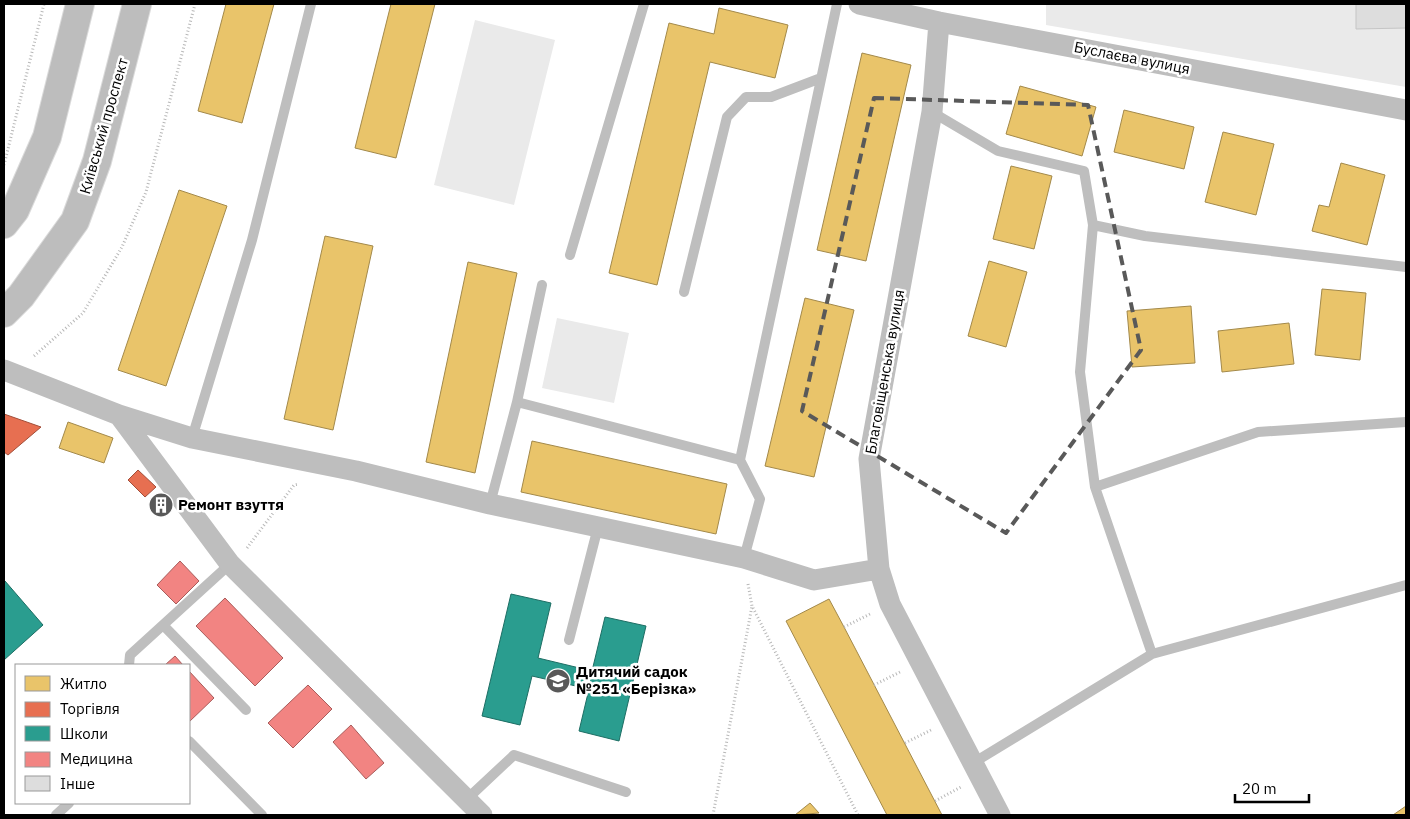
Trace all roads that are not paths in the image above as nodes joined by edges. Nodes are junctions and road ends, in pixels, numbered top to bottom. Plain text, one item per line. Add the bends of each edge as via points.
1 (80, 4) edge
2 (137, 4) edge
3 (311, 4) edge
4 (644, 4) edge
5 (836, 4) edge
6 (859, 4) edge
7 (939, 22) junction
8 (821, 78) junction
9 (1406, 110) edge
10 (932, 112) junction
11 (4, 224) edge
12 (1093, 225) junction
13 (570, 256) dead end
14 (1406, 267) edge
15 (542, 285) dead end
16 (684, 292) dead end
17 (4, 313) edge
18 (9, 372) edge
19 (517, 402) junction
20 (119, 415) junction
21 (1406, 422) edge
22 (192, 438) junction
23 (740, 460) junction
24 (1094, 487) junction
25 (490, 504) junction
26 (598, 527) junction
27 (744, 558) junction
28 (230, 564) junction
29 (879, 569) junction
30 (1406, 585) edge
31 (163, 625) junction
32 (569, 640) dead end
33 (1152, 654) junction
34 (129, 664) edge
35 (246, 710) dead end
36 (190, 742) edge
37 (977, 770) junction
38 (626, 792) dead end
39 (467, 799) junction
40 (68, 804) edge
41 (56, 815) edge
42 (262, 815) edge
43 (482, 815) edge
44 (1000, 815) edge

1 - 11 main road via 47,137 15,210
2 - 17 main road, Київський проспект via 97,161 75,221 22,296
3 - 22 lane via 252,240
4 - 13 lane
5 - 8 lane
6 - 7 street, Буслаєва вулиця
7 - 9 street, Буслаєва вулиця
7 - 10 street, Благовіщенська вулиця
8 - 16 lane via 770,97 746,97 727,117
8 - 23 lane
10 - 12 lane via 998,151 1084,172
10 - 29 street, Благовіщенська вулиця via 869,459
12 - 14 lane via 1145,236
12 - 24 lane via 1080,372
15 - 19 lane
18 - 20 street
19 - 23 lane
19 - 25 lane
20 - 22 street
20 - 28 street
21 - 24 lane via 1258,432
22 - 25 street via 356,471
23 - 27 lane via 760,499
24 - 33 lane
25 - 26 street
26 - 27 street
26 - 32 lane
27 - 29 street via 814,580
28 - 31 lane
28 - 39 street
29 - 37 street, Благовіщенська вулиця via 890,604
30 - 33 lane
31 - 34 lane via 130,655
31 - 35 lane
33 - 37 lane
36 - 42 lane
37 - 44 street, Благовіщенська вулиця
38 - 39 lane via 514,755
39 - 43 street
40 - 41 lane

